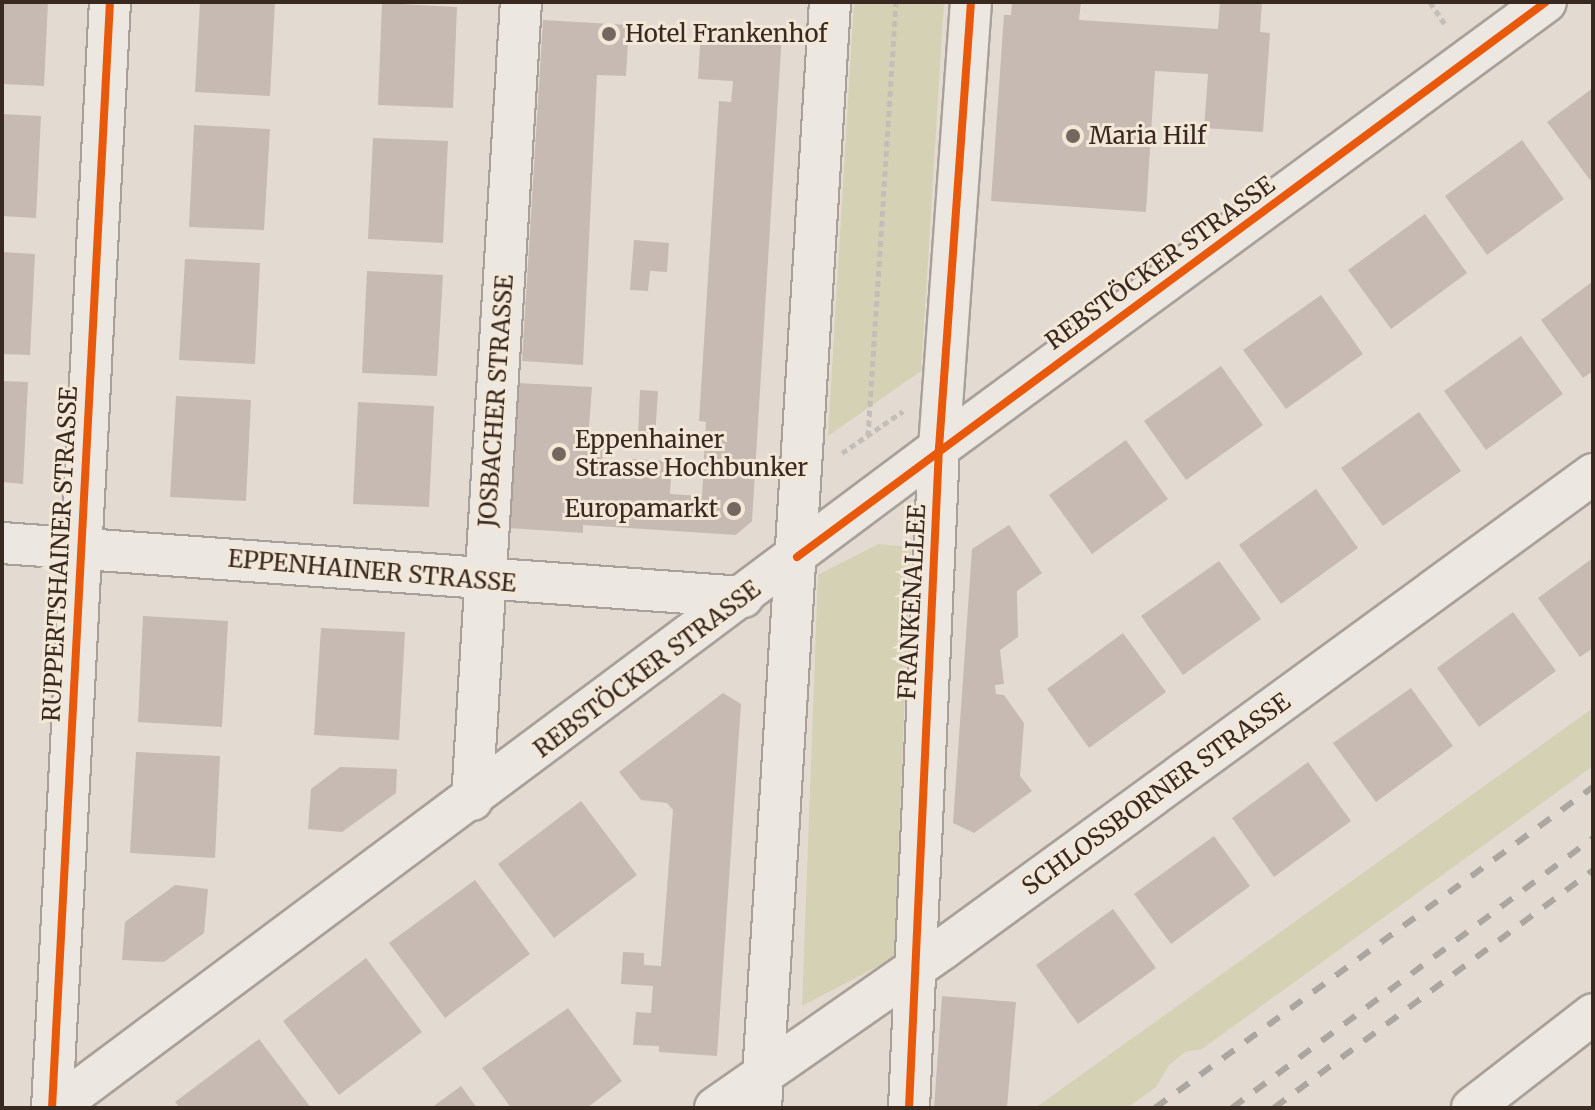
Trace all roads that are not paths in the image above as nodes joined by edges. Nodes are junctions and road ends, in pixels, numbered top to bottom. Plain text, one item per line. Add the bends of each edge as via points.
1 (110, 2) edge
2 (521, 2) edge
3 (830, 2) edge
4 (971, 2) edge
5 (1546, 2) edge
6 (939, 448) junction
7 (1593, 474) edge
8 (2, 543) edge
9 (80, 547) junction
10 (797, 557) junction
11 (485, 581) junction
12 (743, 597) junction
13 (472, 800) junction
14 (915, 969) junction
15 (1593, 1014) edge
16 (762, 1089) edge
17 (53, 1108) edge
18 (715, 1108) edge
19 (909, 1108) edge
20 (1472, 1108) edge

1 - 9 street, RUPPERTSHAINER STRASSE
2 - 11 street, JOSBACHER STRASSE
3 - 10 street
4 - 6 street, FRANKENALLEE
5 - 6 street, REBSTÖCKER STRASSE
6 - 10 street, REBSTÖCKER STRASSE
6 - 14 street, FRANKENALLEE
7 - 14 street, SCHLOSSBORNER STRASSE
8 - 9 street, EPPENHAINER STRASSE
9 - 11 street, EPPENHAINER STRASSE
9 - 17 street, RUPPERTSHAINER STRASSE
10 - 12 street, REBSTÖCKER STRASSE
10 - 16 street
11 - 12 street, EPPENHAINER STRASSE
11 - 13 street, JOSBACHER STRASSE
12 - 13 street, REBSTÖCKER STRASSE
13 - 17 street, REBSTÖCKER STRASSE
14 - 16 street, SCHLOSSBORNER STRASSE
14 - 19 street, FRANKENALLEE
15 - 20 street
16 - 18 street, SCHLOSSBORNER STRASSE

